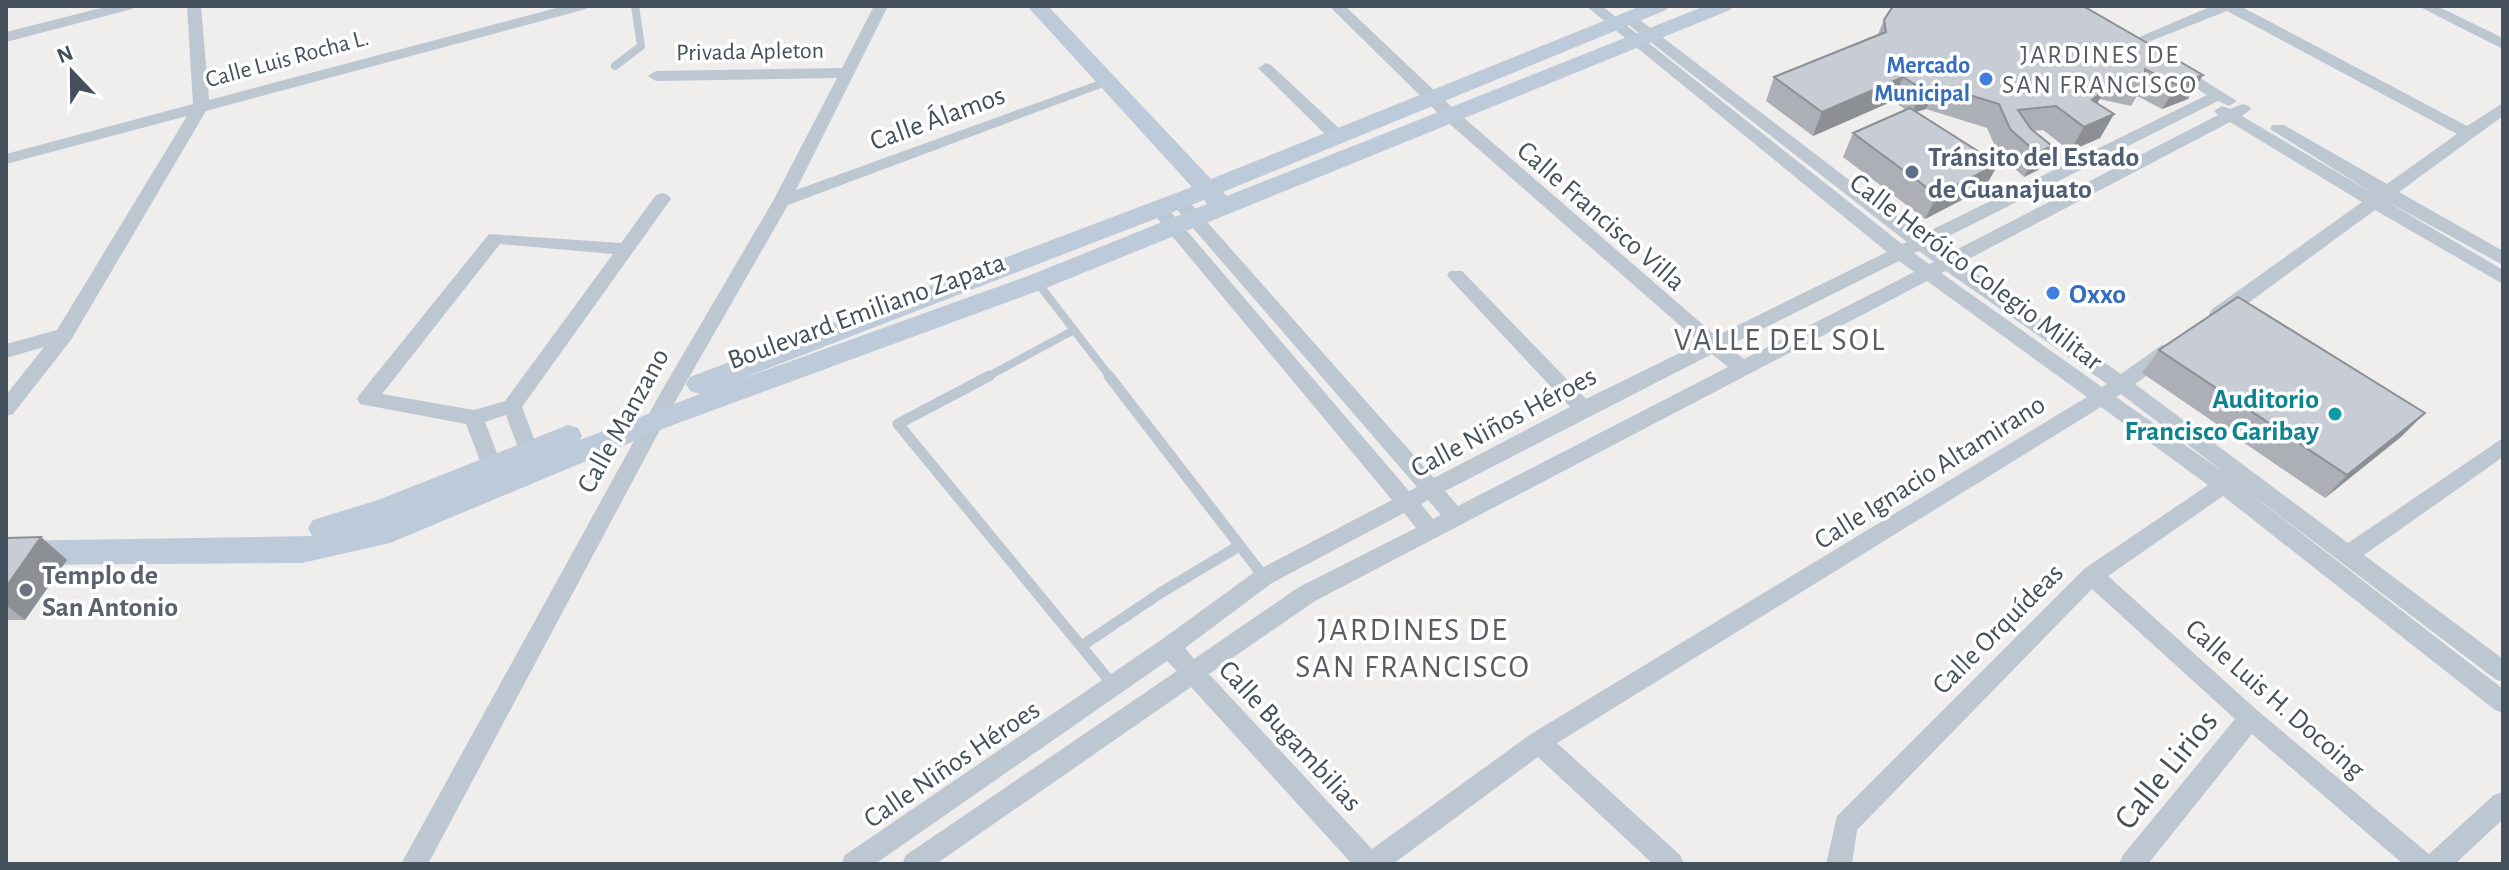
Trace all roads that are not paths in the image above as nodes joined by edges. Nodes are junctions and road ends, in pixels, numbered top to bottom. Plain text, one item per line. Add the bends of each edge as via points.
1 (127, 6) edge
2 (194, 6) edge
3 (581, 6) edge
4 (635, 6) edge
5 (881, 6) edge
6 (1037, 6) edge
7 (1060, 6) edge
8 (1336, 6) edge
9 (1593, 6) edge
10 (1659, 6) edge
11 (1723, 6) edge
12 (2227, 6) edge
13 (2425, 6) edge
14 (1632, 29) junction
15 (6, 37) edge
16 (2503, 44) edge
17 (615, 66) dead end
18 (1266, 68) dead end
19 (846, 73) junction
20 (656, 76) dead end
21 (1109, 82) junction
22 (2213, 99) junction
23 (201, 106) junction
24 (1442, 107) junction
25 (2503, 108) edge
26 (2236, 112) junction
27 (2468, 133) junction
28 (1337, 136) junction
29 (6, 159) edge
30 (1224, 195) junction
31 (2380, 198) junction
32 (662, 199) dead end
33 (782, 201) junction
34 (1176, 214) junction
35 (1921, 244) junction
36 (623, 249) junction
37 (1902, 254) junction
38 (2503, 259) edge
39 (1948, 263) junction
40 (1928, 274) junction
41 (1456, 275) dead end
42 (2503, 278) edge
43 (1037, 282) junction
44 (1074, 330) junction
45 (64, 335) junction
46 (1712, 347) junction
47 (6, 351) edge
48 (1740, 367) junction
49 (2121, 384) junction
50 (668, 397) junction
51 (2101, 398) junction
52 (512, 406) junction
53 (6, 409) edge
54 (1584, 409) junction
55 (474, 418) junction
56 (655, 421) junction
57 (529, 452) junction
58 (2500, 452) edge
59 (492, 466) junction
60 (2232, 479) junction
61 (1433, 490) junction
62 (1408, 502) junction
63 (1455, 517) junction
64 (1430, 530) junction
65 (6, 534) edge
66 (1239, 546) junction
67 (6, 553) edge
68 (2349, 554) junction
69 (2092, 575) junction
70 (1264, 577) junction
71 (1083, 645) junction
72 (1169, 647) junction
73 (1191, 671) junction
74 (2503, 672) edge
75 (1113, 686) junction
76 (2503, 703) edge
77 (2250, 718) junction
78 (1539, 742) junction
79 (2503, 803) edge
80 (414, 864) edge
81 (854, 864) edge
82 (915, 864) edge
83 (1371, 864) edge
84 (1671, 864) edge
85 (1839, 864) edge
86 (2132, 864) edge
87 (2422, 864) edge
88 (2437, 864) edge

1 - 15 street
2 - 23 street
3 - 23 street, Calle Luis Rocha L.
4 - 17 lane via 641,46
5 - 19 street, Calle Manzano
6 - 21 street
7 - 30 street
8 - 24 street, Calle Francisco Villa
9 - 14 street
10 - 14 street, Boulevard Emiliano Zapata
11 - 14 street, Boulevard Emiliano Zapata
12 - 22 street via 2138,52
12 - 27 street
13 - 16 street
14 - 24 street, Boulevard Emiliano Zapata
14 - 35 street, Calle Heróico Colegio Militar
14 - 37 street, Calle Heróico Colegio Militar
18 - 28 street
19 - 20 street, Privada Apleton
19 - 33 street, Calle Manzano
21 - 30 street
21 - 33 street, Calle Álamos
22 - 26 street
22 - 35 street, Calle Niños Héroes
23 - 29 street, Calle Luis Rocha L.
23 - 45 street
24 - 28 street, Boulevard Emiliano Zapata
24 - 30 street, Boulevard Emiliano Zapata
24 - 46 street, Calle Francisco Villa
25 - 27 street, Calle Ignacio Altamirano
26 - 31 street
26 - 39 street
27 - 31 street, Calle Ignacio Altamirano
28 - 30 street, Boulevard Emiliano Zapata
30 - 34 street, Boulevard Emiliano Zapata
31 - 38 street
31 - 42 street
31 - 49 street, Calle Ignacio Altamirano
32 - 36 street
33 - 50 street, Calle Manzano
34 - 43 street, Boulevard Emiliano Zapata
34 - 50 street, Boulevard Emiliano Zapata
34 - 61 street
34 - 62 street
35 - 37 street, Calle Niños Héroes
35 - 39 street, Calle Heróico Colegio Militar
36 - 52 street
36 - 55 street via 495,238 367,399
37 - 40 street, Calle Heróico Colegio Militar
37 - 46 street, Calle Niños Héroes
39 - 40 street
39 - 49 street, Calle Heróico Colegio Militar
40 - 48 street
40 - 51 street, Calle Heróico Colegio Militar
41 - 54 street
43 - 44 lane
43 - 56 street, Boulevard Emiliano Zapata
44 - 66 lane
44 - 71 lane via 898,424
45 - 47 street
45 - 53 street
46 - 48 street, Calle Francisco Villa
46 - 54 street, Calle Niños Héroes
48 - 63 street
49 - 51 street, Calle Ignacio Altamirano
49 - 60 street, Calle Heróico Colegio Militar
50 - 56 street, Calle Manzano
50 - 57 street, Boulevard Emiliano Zapata
51 - 60 street, Calle Heróico Colegio Militar
51 - 78 street, Calle Ignacio Altamirano
52 - 55 street
52 - 57 street
54 - 61 street, Calle Niños Héroes
55 - 59 street
56 - 67 street, Boulevard Emiliano Zapata via 390,531 302,551
56 - 80 street, Calle Manzano
57 - 59 street, Boulevard Emiliano Zapata
58 - 68 street
59 - 65 street, Boulevard Emiliano Zapata via 384,510 310,532
60 - 68 street, Calle Heróico Colegio Militar
60 - 69 street, Calle Orquídeas
60 - 76 street, Calle Heróico Colegio Militar
61 - 62 street, Calle Niños Héroes
61 - 63 street
62 - 64 street
62 - 70 street, Calle Niños Héroes
63 - 64 street
64 - 73 street via 1307,594
66 - 70 lane
66 - 71 lane
68 - 74 street, Calle Heróico Colegio Militar
69 - 77 street, Calle Luis H. Docoing
69 - 85 street, Calle Orquídeas via 1846,824
70 - 72 street, Calle Niños Héroes
71 - 75 lane
72 - 73 street, Calle Bugambilias
72 - 75 street, Calle Niños Héroes
73 - 82 street
73 - 83 street, Calle Bugambilias
75 - 81 street, Calle Niños Héroes
77 - 86 street, Calle Lirios
77 - 87 street, Calle Luis H. Docoing
78 - 83 street, Calle Ignacio Altamirano
78 - 84 street
79 - 88 street

